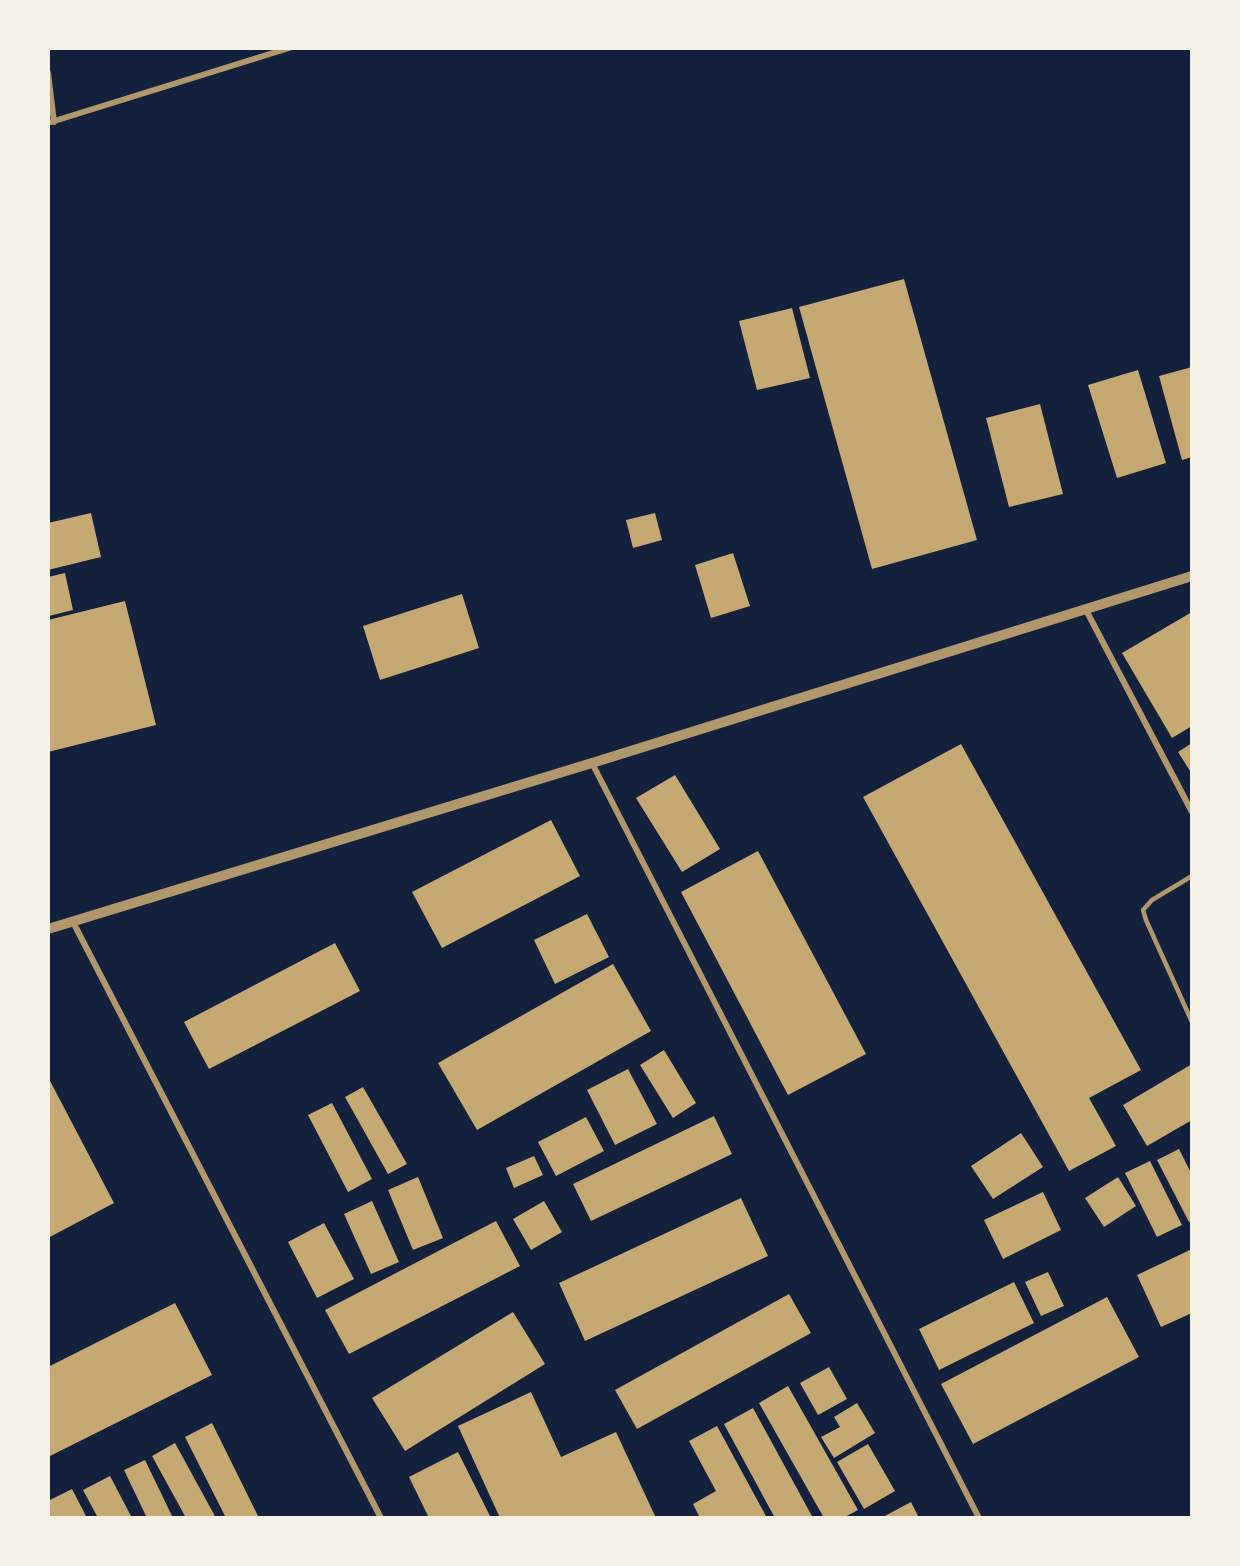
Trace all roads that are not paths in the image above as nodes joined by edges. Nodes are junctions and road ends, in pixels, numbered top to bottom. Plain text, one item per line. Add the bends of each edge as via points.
1 (289, 48) edge
2 (48, 73) edge
3 (51, 122) edge
4 (1192, 576) edge
5 (1086, 610) junction
6 (592, 763) junction
7 (1192, 812) edge
8 (1192, 876) edge
9 (73, 922) junction
10 (48, 929) edge
11 (1192, 1022) edge
12 (381, 1518) edge
13 (979, 1518) edge

1 - 3 street
2 - 3 street
4 - 5 street
5 - 6 street
5 - 7 street
6 - 9 street
6 - 13 street
8 - 11 lane via 1152,900 1143,910
9 - 10 street
9 - 12 street

